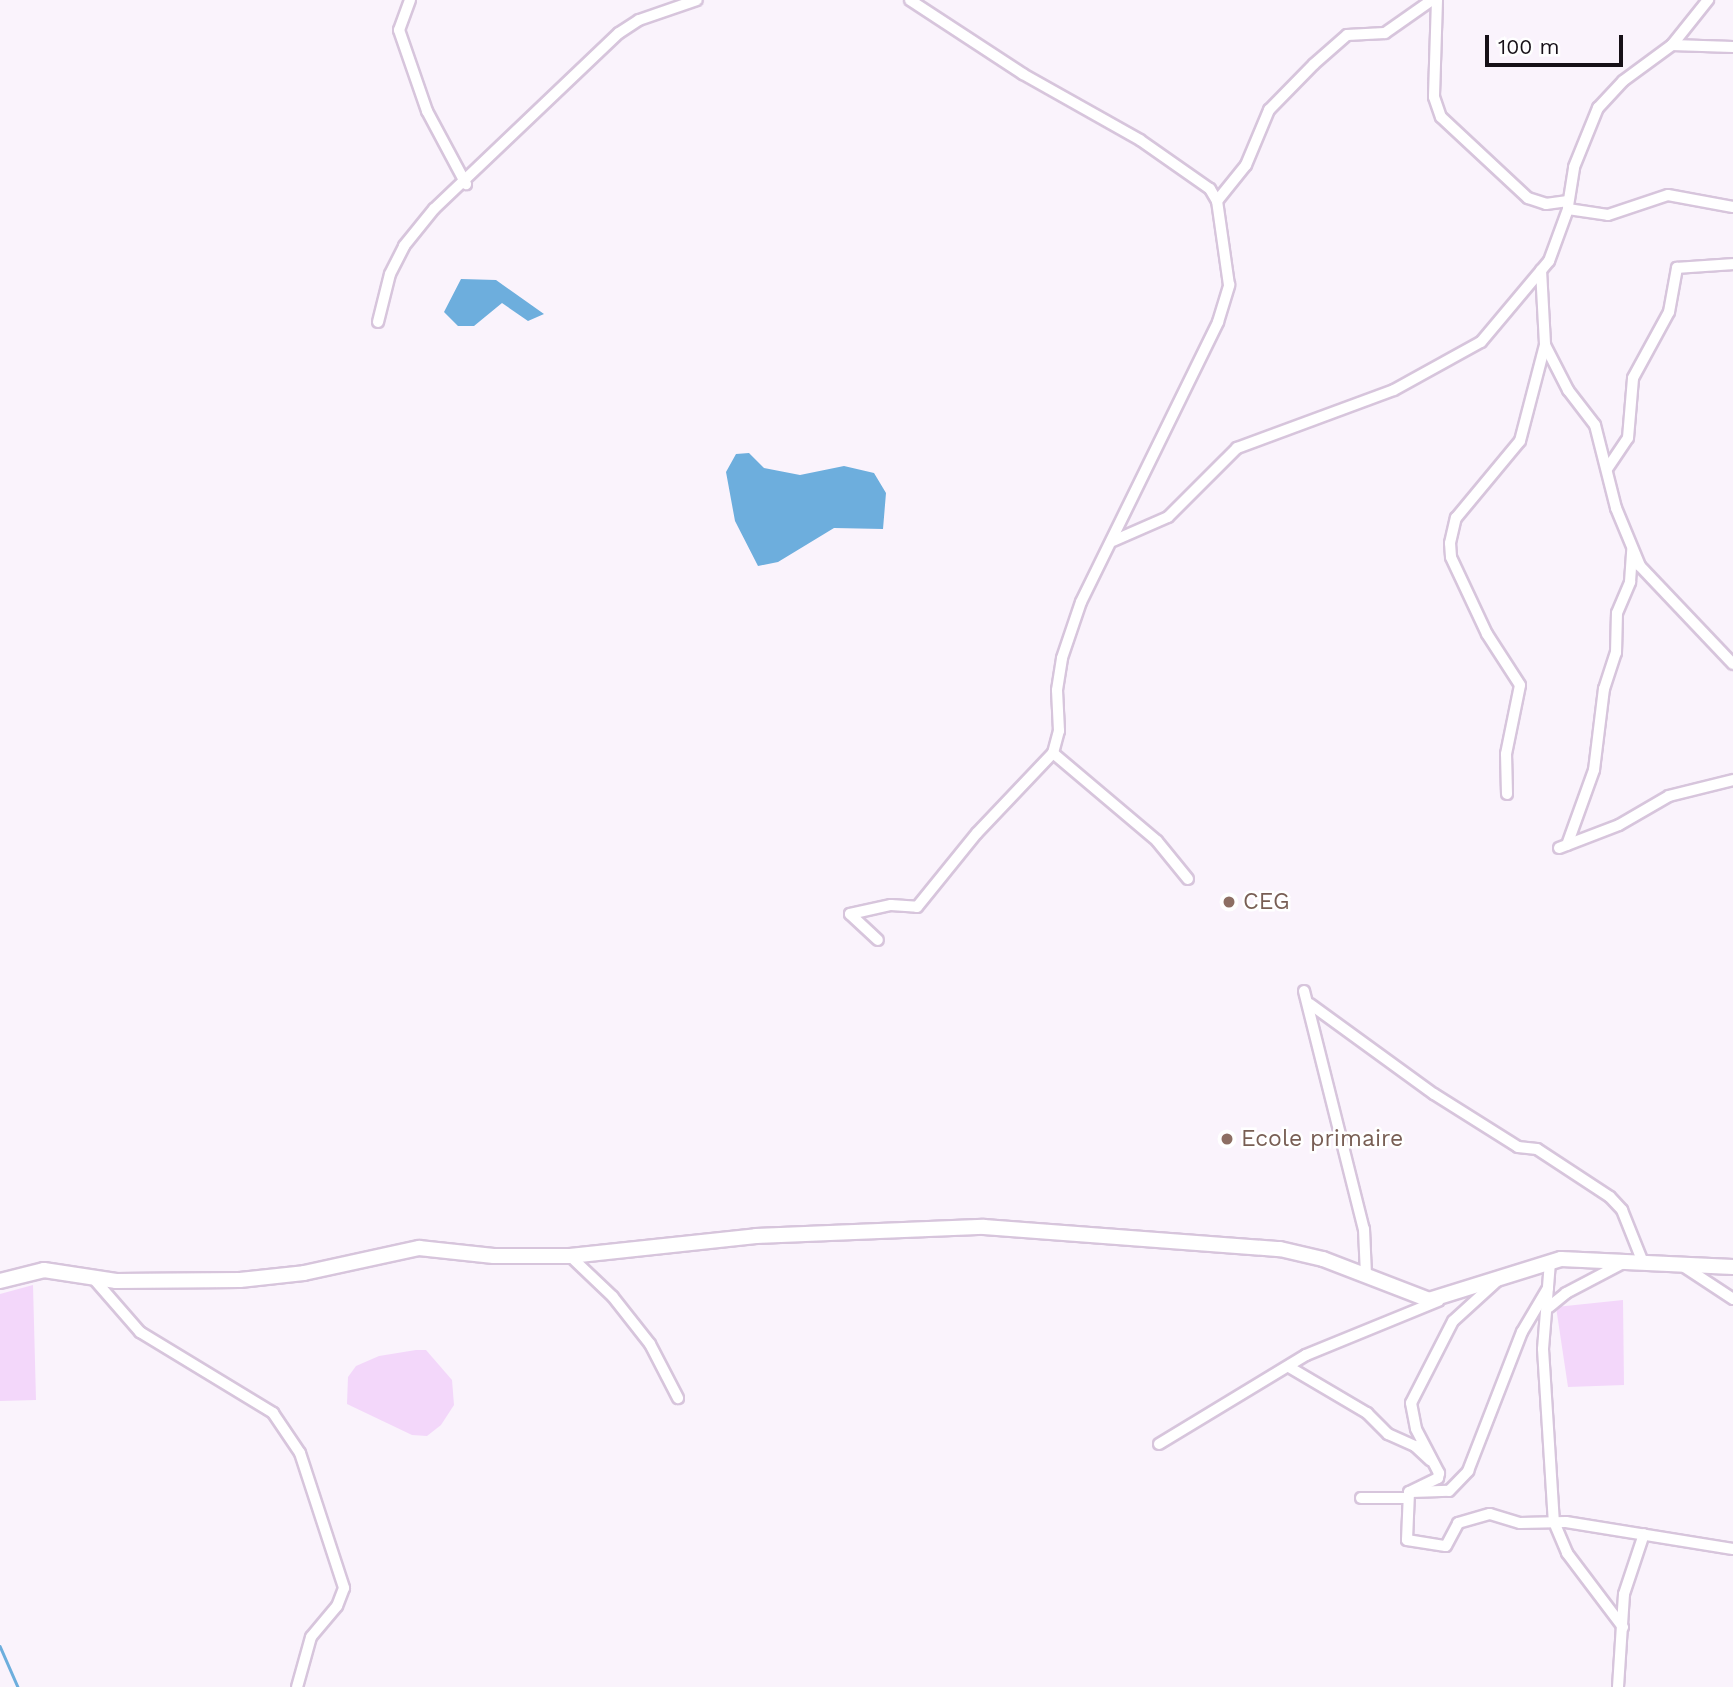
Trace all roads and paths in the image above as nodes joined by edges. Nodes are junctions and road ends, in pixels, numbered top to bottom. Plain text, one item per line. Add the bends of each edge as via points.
1 (411, 0) edge
2 (697, 0) edge
3 (909, 0) edge
4 (1435, 0) edge
5 (1708, 0) edge
6 (1672, 45) junction
7 (1733, 47) edge
8 (466, 184) junction
9 (1217, 201) junction
10 (1568, 205) junction
11 (1733, 206) edge
12 (1733, 264) edge
13 (1541, 270) junction
14 (378, 322) dead end
15 (1545, 345) junction
16 (1607, 469) junction
17 (1113, 541) junction
18 (1632, 547) junction
19 (1733, 664) edge
20 (1053, 753) junction
21 (1733, 780) edge
22 (1507, 794) dead end
23 (1188, 879) dead end
24 (878, 940) dead end
25 (1304, 991) dead end
26 (1310, 1004) junction
27 (570, 1256) junction
28 (1636, 1260) junction
29 (1550, 1262) junction
30 (1677, 1262) junction
31 (1733, 1267) edge
32 (1366, 1274) junction
33 (1503, 1276) junction
34 (93, 1278) junction
35 (0, 1280) edge
36 (1549, 1285) junction
37 (1447, 1297) junction
38 (1733, 1299) edge
39 (1549, 1307) junction
40 (1289, 1367) junction
41 (678, 1398) dead end
42 (1159, 1444) dead end
43 (1437, 1467) junction
44 (1408, 1495) junction
45 (1361, 1498) dead end
46 (1554, 1522) junction
47 (1644, 1534) junction
48 (1733, 1549) edge
49 (1623, 1627) junction
50 (297, 1687) edge
51 (1618, 1687) edge

1 - 8 street via 399,30 427,111
2 - 8 street via 639,20 618,33
3 - 9 street via 1023,74 1140,140 1201,181
4 - 9 street via 1384,33 1347,35 1283,93 1261,125 1247,165
4 - 10 street via 1434,97 1441,117 1528,198
5 - 6 street
6 - 7 street
6 - 10 street via 1623,81 1598,108 1574,167
8 - 14 street via 434,209 404,246 390,274
9 - 17 street via 1229,285 1218,322
10 - 11 street via 1613,215 1668,195
10 - 13 street via 1557,246
12 - 16 street via 1677,268 1669,313 1633,378 1628,438
13 - 15 street
13 - 17 street via 1481,342 1394,390 1237,448 1168,517
15 - 16 street via 1568,390 1595,425
15 - 22 street via 1520,441 1456,518 1450,543 1451,557 1487,634 1520,685 1506,754
16 - 18 street
17 - 20 street via 1081,602 1062,658 1057,690 1059,731
18 - 19 street via 1640,566
18 - 21 street via 1630,582 1618,607 1616,653 1604,689 1594,771 1563,846 1619,825 1669,796
20 - 23 street via 1157,842
20 - 24 street via 977,833 917,907 891,905 850,914
25 - 26 street
26 - 28 street via 1434,1094 1518,1147 1537,1149 1609,1197 1622,1210
26 - 32 street via 1364,1228
27 - 32 street via 756,1236 984,1227 1229,1242 1280,1249
27 - 34 street via 494,1256 419,1248 276,1277 142,1282
27 - 41 street via 613,1297 650,1344
28 - 29 street
28 - 30 street
28 - 39 street via 1566,1293
29 - 33 street
29 - 36 street
30 - 31 street
30 - 38 street
32 - 37 street via 1418,1297
33 - 37 street
33 - 43 street via 1452,1321 1411,1402 1416,1429
34 - 35 street via 44,1270
34 - 50 street via 140,1332 273,1413 300,1453 345,1588 337,1606 311,1637
36 - 39 street
36 - 44 street via 1522,1332 1468,1471 1450,1491
37 - 40 street via 1306,1355
39 - 46 street via 1543,1349
40 - 42 street
40 - 43 street via 1367,1413
43 - 44 street via 1438,1478
44 - 45 street
44 - 46 street via 1406,1538 1410,1541 1446,1546 1453,1526 1481,1515 1532,1524
46 - 47 street
46 - 49 street via 1567,1553
47 - 48 street
47 - 49 street via 1624,1594
49 - 51 street

